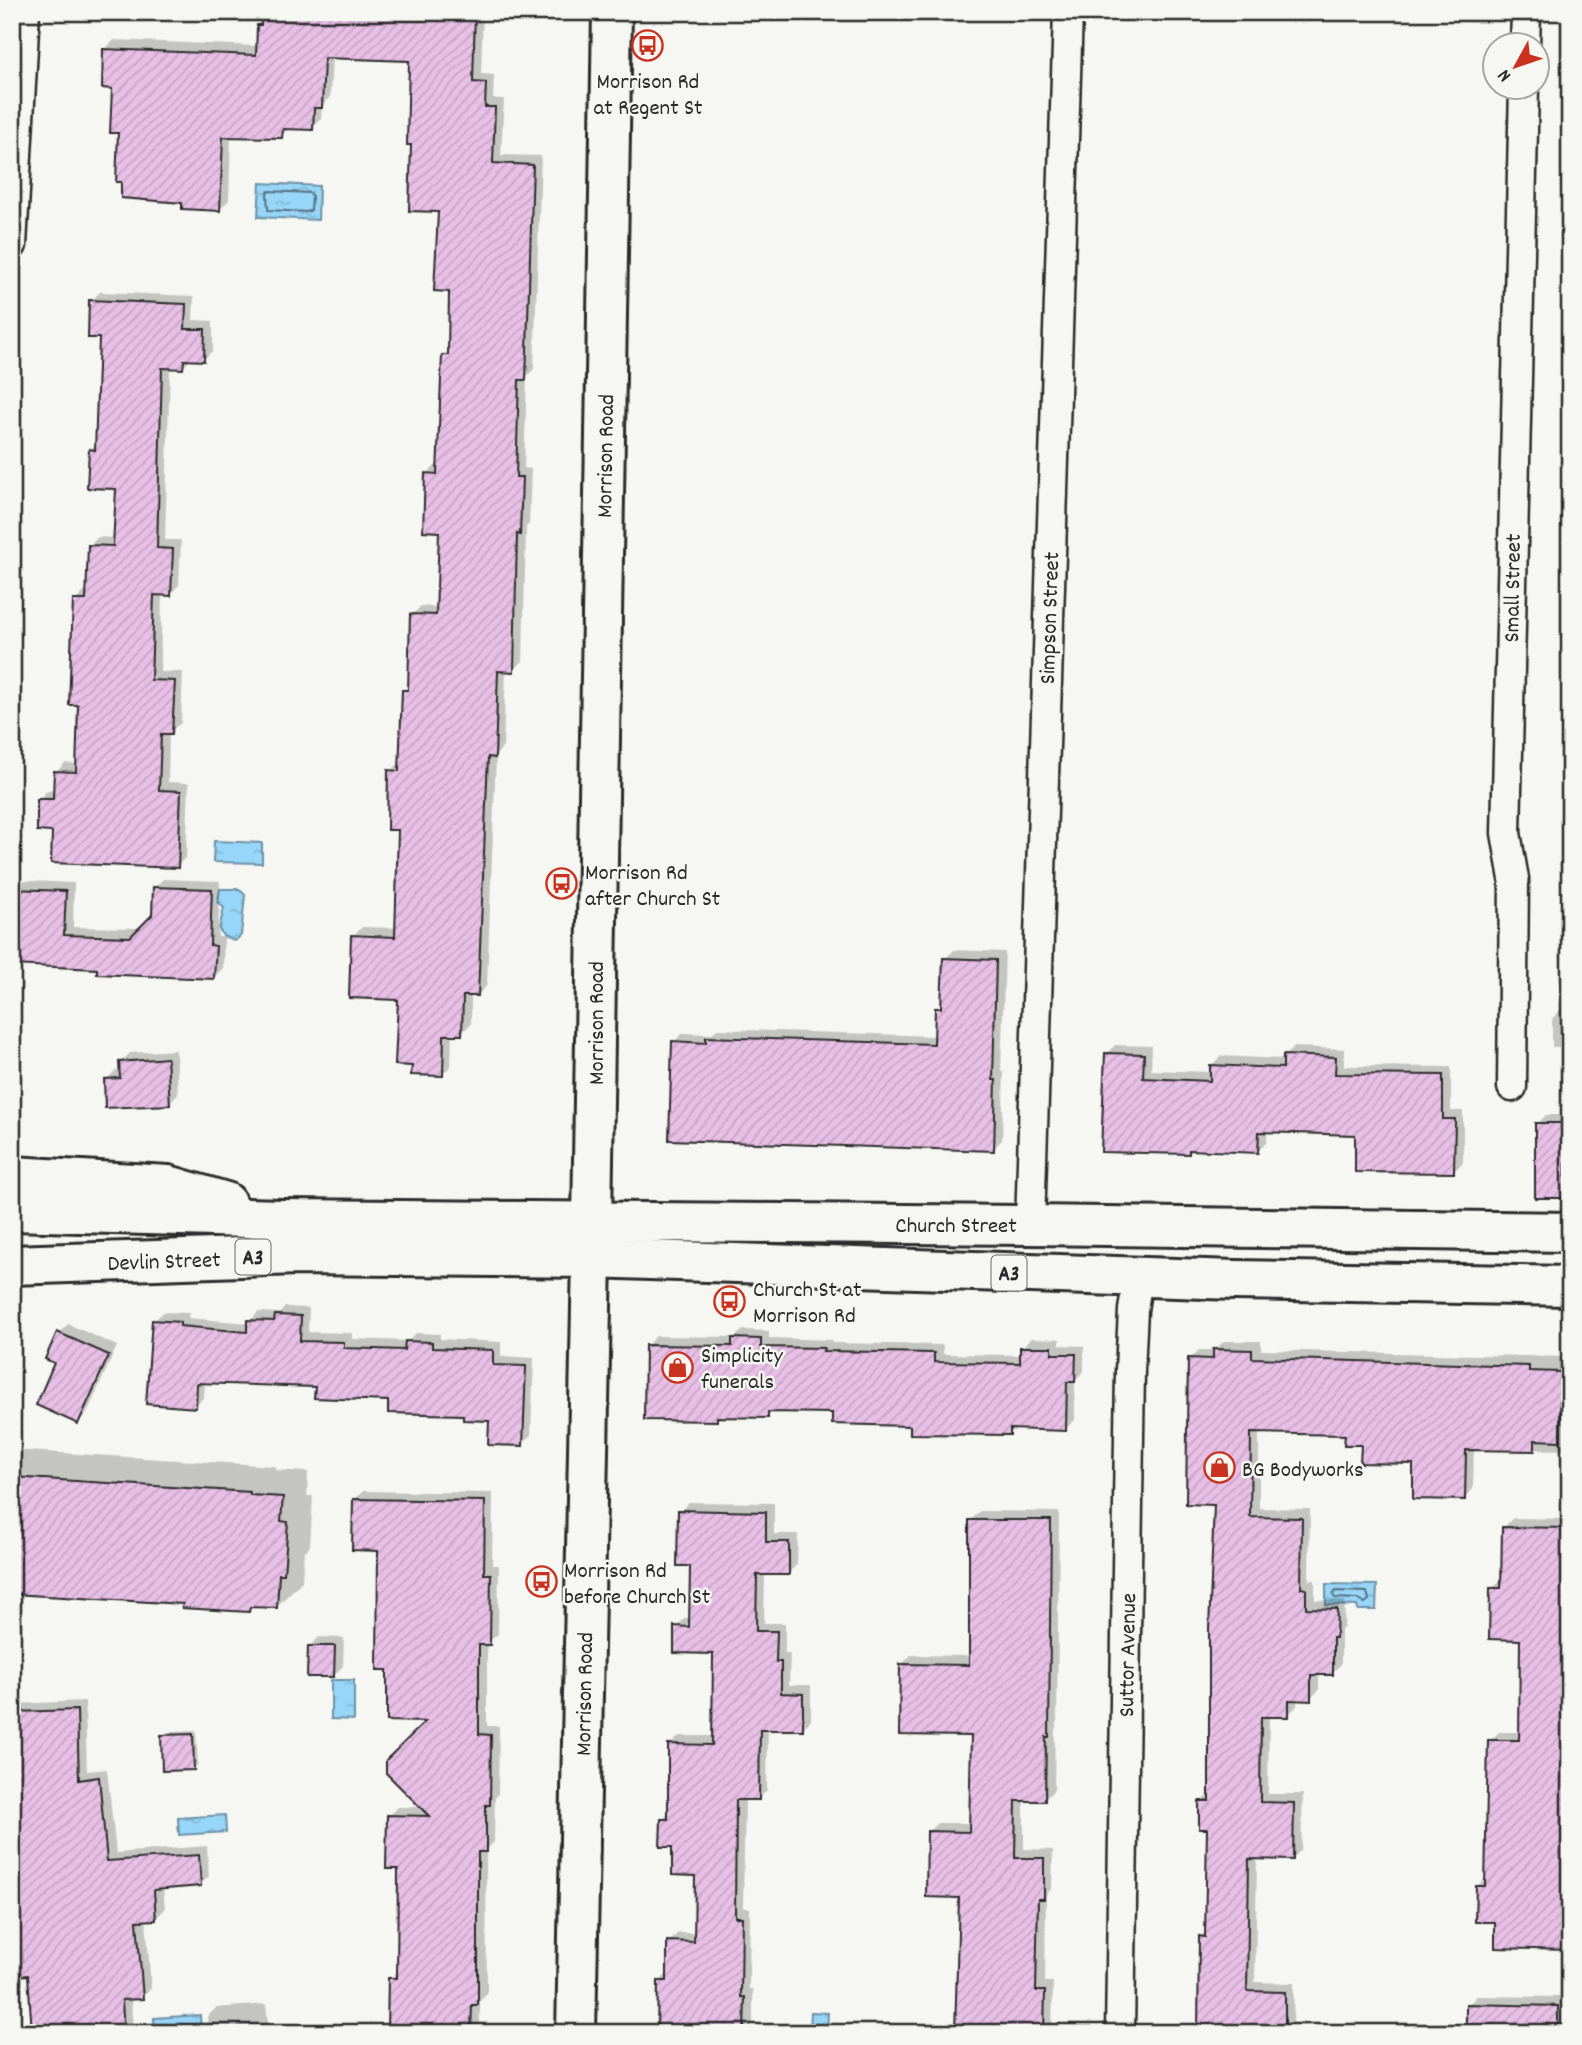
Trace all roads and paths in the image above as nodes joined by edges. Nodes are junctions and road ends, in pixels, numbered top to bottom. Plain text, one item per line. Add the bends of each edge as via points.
1 (25, 12) edge
2 (612, 12) edge
3 (1068, 12) edge
4 (1525, 12) edge
5 (1525, 32) edge
6 (1524, 102) edge
7 (12, 245) edge
8 (1512, 1087) dead end
9 (12, 1176) edge
10 (12, 1211) edge
11 (343, 1218) joint
12 (282, 1219) junction
13 (1030, 1225) junction
14 (1570, 1233) edge
15 (592, 1240) junction
16 (359, 1256) joint
17 (12, 1265) edge
18 (1138, 1277) junction
19 (1570, 1286) edge
20 (576, 2033) edge
21 (1120, 2033) edge

1 - 7 street
2 - 15 main road, Morrison Road
3 - 13 street, Simpson Street
4 - 5 street
6 - 8 street, Small Street via 1506,833 1514,879
9 - 12 main road via 168,1185
10 - 12 main road, Devlin Street / A3
11 - 12 main road, Devlin Street / A3
11 - 15 main road, Church Street / A3
13 - 14 main road, Church Street / A3
13 - 15 main road, Church Street / A3
15 - 16 main road, Church Street / A3
15 - 18 main road, Church Street / A3
15 - 20 main road, Morrison Road
16 - 17 main road, Devlin Street / A3
18 - 19 main road, Church Street / A3
18 - 21 street, Suttor Avenue via 1130,1370

